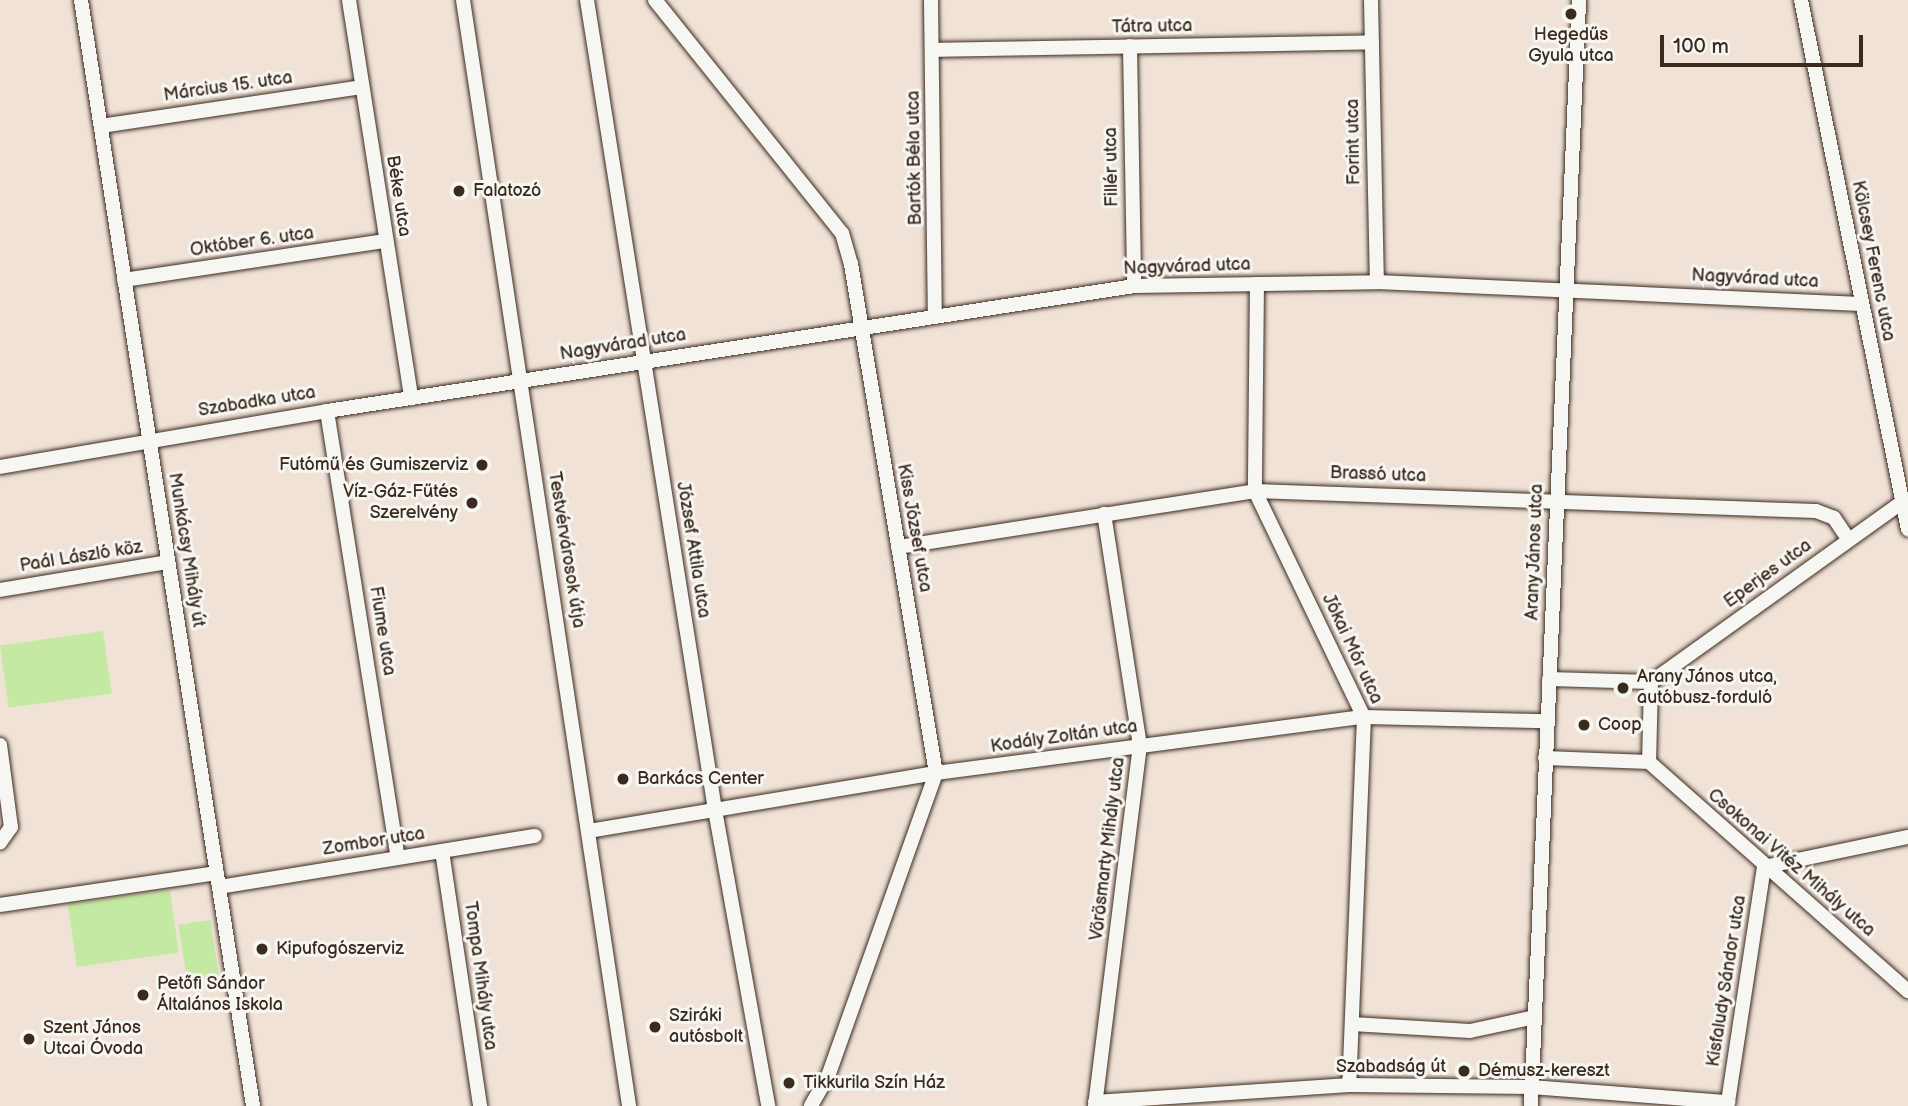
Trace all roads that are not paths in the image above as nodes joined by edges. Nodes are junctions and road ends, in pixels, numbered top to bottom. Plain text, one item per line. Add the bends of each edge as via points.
1 (81, 0) edge
2 (349, 0) edge
3 (463, 0) edge
4 (587, 0) edge
5 (655, 0) edge
6 (932, 0) edge
7 (1371, 0) edge
8 (1579, 0) edge
9 (1801, 0) edge
10 (1371, 42) junction
11 (1130, 46) junction
12 (933, 50) junction
13 (361, 87) junction
14 (100, 126) junction
15 (385, 241) junction
16 (124, 280) junction
17 (1377, 282) junction
18 (1256, 284) junction
19 (1134, 286) junction
20 (1565, 289) junction
21 (1861, 304) junction
22 (935, 316) junction
23 (860, 327) junction
24 (644, 362) junction
25 (520, 381) junction
26 (411, 398) junction
27 (327, 411) junction
28 (149, 439) junction
29 (0, 467) edge
30 (1255, 491) junction
31 (1556, 499) junction
32 (1905, 500) edge
33 (1104, 514) junction
34 (1908, 529) edge
35 (1848, 539) junction
36 (898, 547) junction
37 (169, 562) junction
38 (0, 590) edge
39 (1549, 679) junction
40 (1651, 682) junction
41 (1364, 717) junction
42 (1547, 721) junction
43 (0, 745) edge
44 (1140, 746) junction
45 (1545, 758) junction
46 (1649, 762) junction
47 (936, 773) junction
48 (715, 810) junction
49 (589, 831) junction
50 (536, 836) dead end
51 (1908, 837) edge
52 (0, 843) edge
53 (442, 851) junction
54 (398, 857) junction
55 (1764, 867) junction
56 (218, 880) junction
57 (0, 905) edge
58 (1908, 991) edge
59 (1535, 1017) junction
60 (1352, 1024) junction
61 (1349, 1085) junction
62 (1531, 1087) junction
63 (1728, 1102) joint
64 (1095, 1104) edge
65 (253, 1106) edge
66 (480, 1106) edge
67 (629, 1106) edge
68 (768, 1106) edge
69 (811, 1106) edge
70 (1531, 1106) edge

1 - 14 street, Munkácsy Mihály út
2 - 13 street, Béke utca
3 - 25 street, Testvérvárosok útja
4 - 24 street, József Attila utca
5 - 23 street, Kiss József utca via 835,222 851,264
6 - 12 street, Bartók Béla utca
7 - 10 street, Forint utca
8 - 20 street, Arany János utca
9 - 21 street, Kölcsey Ferenc utca
10 - 11 street, Tátra utca
10 - 17 street, Forint utca
11 - 12 street, Tátra utca
11 - 19 street, Fillér utca
12 - 22 street, Bartók Béla utca
13 - 14 street, Március 15. utca
13 - 15 street, Béke utca
14 - 16 street, Munkácsy Mihály út
15 - 16 street, Október 6. utca
15 - 26 street, Béke utca
16 - 28 street, Munkácsy Mihály út
17 - 18 street, Nagyvárad utca
17 - 20 street, Nagyvárad utca
18 - 19 street, Nagyvárad utca
18 - 30 street, Jókai Mór utca
19 - 22 street, Nagyvárad utca
20 - 21 street, Nagyvárad utca
20 - 31 street, Arany János utca
21 - 32 street, Kölcsey Ferenc utca
22 - 23 street, Nagyvárad utca
23 - 24 street, Nagyvárad utca
23 - 36 street, Kiss József utca
24 - 25 street, Nagyvárad utca
24 - 48 street, József Attila utca
25 - 26 street, Szabadka utca
25 - 49 street, Testvérvárosok útja
26 - 27 street, Szabadka utca
27 - 28 street, Szabadka utca
27 - 54 street, Fiume utca
28 - 29 street, Szabadka utca
28 - 37 street, Munkácsy Mihály út
30 - 31 street, Brassó utca
30 - 33 street, Brassó utca
30 - 41 street, Jókai Mór utca
31 - 35 street, Brassó utca via 1816,512 1835,518
31 - 39 street, Arany János utca
32 - 34 street, Kölcsey Ferenc utca
32 - 35 street, Eperjes utca
33 - 36 street, Brassó utca
33 - 44 street, Vörösmarty Mihály utca
35 - 40 street, Eperjes utca
36 - 47 street, Kiss József utca
37 - 38 street, Paál László köz
37 - 56 street, Munkácsy Mihály út
39 - 40 street
39 - 42 street, Arany János utca
40 - 46 street
41 - 42 street, Kodály Zoltán utca
41 - 44 street, Kodály Zoltán utca
41 - 60 street, Jókai Mór utca
42 - 45 street, Arany János utca
43 - 52 street via 11,827
44 - 47 street, Kodály Zoltán utca
44 - 64 street, Vörösmarty Mihály utca
45 - 46 street
45 - 59 street, Arany János utca
46 - 55 street, Csokonai Vitéz Mihály utca
47 - 48 street, Kodály Zoltán utca
47 - 69 street, Kiss József utca via 828,1076
48 - 49 street, Kodály Zoltán utca
48 - 68 street, József Attila utca
49 - 67 street, Testvérvárosok útja
50 - 53 street, Zombor utca
51 - 55 street
53 - 54 street, Zombor utca
53 - 66 street, Tompa Mihály utca
54 - 56 street, Zombor utca
55 - 58 street, Csokonai Vitéz Mihály utca
55 - 63 street, Kisfaludy Sándor utca
56 - 57 street, Zombor utca
56 - 65 street, Munkácsy Mihály út
59 - 60 street via 1470,1031
59 - 62 street, Arany János utca
60 - 61 street, Jókai Mór utca
61 - 62 street, Szabadság út
61 - 64 street, Szabadság út
62 - 63 street, Szabadság út
62 - 70 street, Arany János utca

